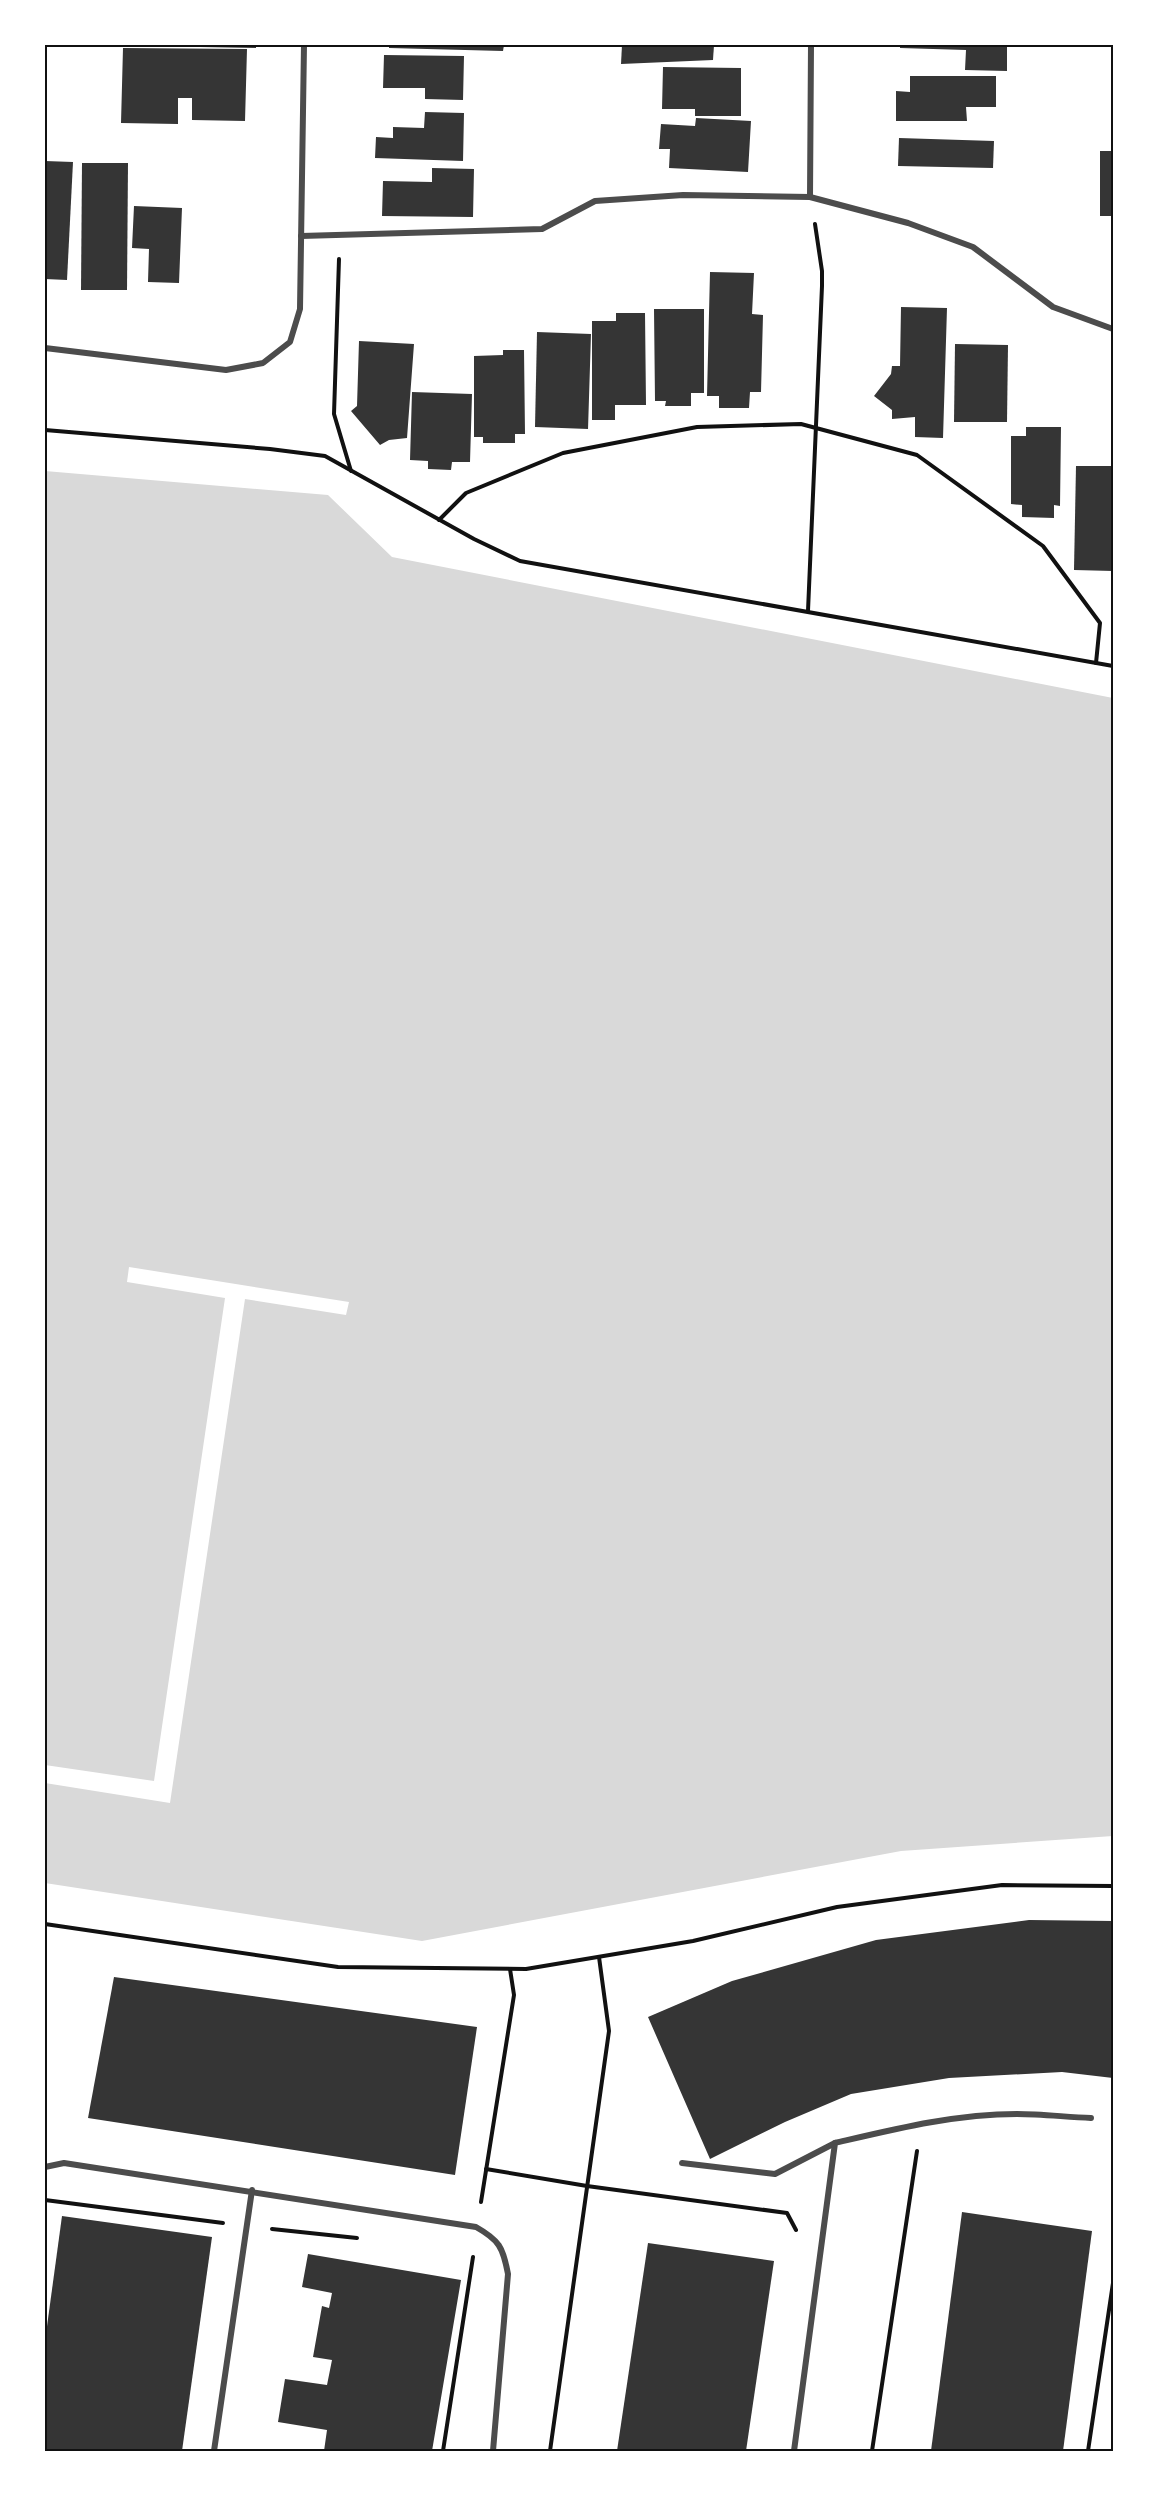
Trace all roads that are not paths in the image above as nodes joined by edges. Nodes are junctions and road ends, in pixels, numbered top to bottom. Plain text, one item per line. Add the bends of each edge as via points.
1 (304, 45) edge
2 (811, 45) edge
3 (810, 197) junction
4 (301, 236) junction
5 (1113, 329) edge
6 (45, 348) edge
7 (1091, 2118) dead end
8 (835, 2143) junction
9 (682, 2163) dead end
10 (45, 2168) edge
11 (252, 2190) junction
12 (214, 2451) edge
13 (493, 2451) edge
14 (794, 2451) edge

1 - 4 street
2 - 3 street
3 - 4 street via 683,195 606,200 595,201 542,229
3 - 5 street via 908,223 973,246 1053,306
4 - 6 street via 300,309 290,342 263,363 226,370
7 - 8 street via 1017,2114 922,2123
8 - 9 street via 775,2174
8 - 14 street
10 - 11 street via 64,2163
11 - 12 street
11 - 13 street via 476,2227 496,2238 508,2274

